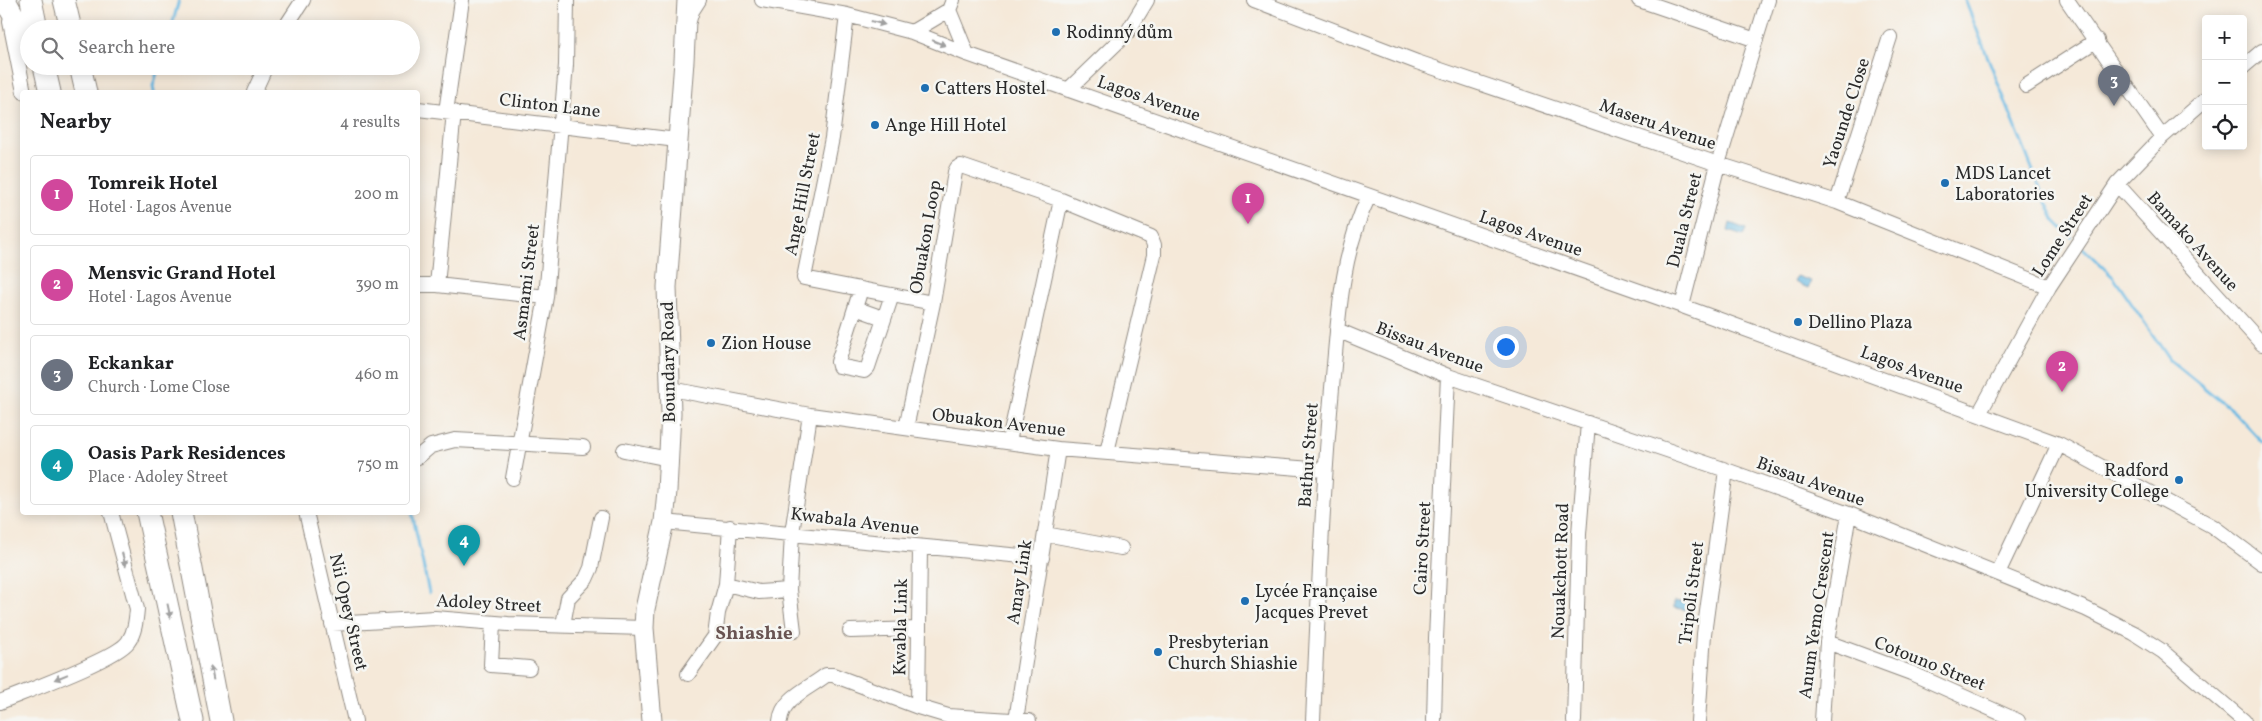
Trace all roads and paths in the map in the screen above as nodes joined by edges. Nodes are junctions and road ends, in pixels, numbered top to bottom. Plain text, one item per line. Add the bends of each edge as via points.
1 (4, 0) edge
2 (31, 0) edge
3 (64, 0) edge
4 (70, 0) edge
5 (303, 0) edge
6 (462, 0) edge
7 (567, 0) edge
8 (687, 0) edge
9 (699, 0) edge
10 (762, 0) edge
11 (1147, 0) edge
12 (1254, 0) edge
13 (1639, 0) edge
14 (1768, 0) edge
15 (2067, 0) edge
16 (951, 5) edge
17 (847, 15) junction
18 (35, 20) edge
19 (70, 20) edge
20 (71, 20) edge
21 (290, 20) edge
22 (20, 28) edge
23 (686, 28) junction
24 (912, 32) junction
25 (1890, 37) dead end
26 (1756, 40) junction
27 (2097, 40) junction
28 (2262, 51) edge
29 (967, 54) junction
30 (2247, 64) edge
31 (20, 69) edge
32 (21, 75) edge
33 (82, 75) edge
34 (263, 75) edge
35 (2026, 86) dead end
36 (24, 90) edge
37 (86, 90) edge
38 (259, 90) edge
39 (1068, 90) junction
40 (2202, 102) edge
41 (420, 108) edge
42 (450, 112) junction
43 (560, 125) junction
44 (2162, 137) junction
45 (677, 140) junction
46 (1718, 164) junction
47 (2117, 184) junction
48 (1369, 196) junction
49 (1061, 200) junction
50 (1837, 202) junction
51 (420, 284) edge
52 (437, 285) junction
53 (2049, 288) junction
54 (861, 289) junction
55 (892, 295) junction
56 (546, 298) junction
57 (933, 303) junction
58 (1682, 306) junction
59 (855, 308) junction
60 (883, 318) junction
61 (1337, 330) junction
62 (2262, 344) edge
63 (1448, 376) junction
64 (671, 389) junction
65 (1979, 414) junction
66 (810, 415) junction
67 (1588, 423) junction
68 (906, 428) junction
69 (1009, 442) junction
70 (519, 443) junction
71 (2059, 444) junction
72 (583, 447) dead end
73 (1058, 449) junction
74 (624, 450) dead end
75 (1107, 452) junction
76 (420, 455) edge
77 (669, 459) junction
78 (1324, 470) junction
79 (1726, 470) junction
80 (513, 478) dead end
81 (1849, 514) junction
82 (112, 515) edge
83 (148, 515) edge
84 (182, 515) edge
85 (307, 515) edge
86 (602, 518) dead end
87 (664, 522) junction
88 (730, 528) junction
89 (792, 533) junction
90 (1045, 534) junction
91 (920, 548) junction
92 (1121, 548) dead end
93 (1042, 558) junction
94 (2262, 563) edge
95 (1998, 573) junction
96 (726, 584) junction
97 (789, 590) junction
98 (493, 622) junction
99 (332, 624) junction
100 (563, 626) junction
101 (644, 628) junction
102 (919, 629) junction
103 (850, 631) dead end
104 (794, 632) dead end
105 (1827, 642) junction
106 (529, 668) dead end
107 (688, 674) dead end
108 (0, 702) edge
109 (918, 707) junction
110 (781, 717) edge
111 (193, 721) edge
112 (221, 721) edge
113 (355, 721) edge
114 (652, 721) edge
115 (1023, 721) edge
116 (1312, 721) edge
117 (1434, 721) edge
118 (1574, 721) edge
119 (1698, 721) edge
120 (1822, 721) edge
121 (2018, 721) edge
122 (2244, 721) edge

1 - 22 highway
1 - 31 street
2 - 18 highway
3 - 19 highway
4 - 20 highway
5 - 21 street
6 - 42 street
7 - 43 street, Asmami Street via 566,64
8 - 23 main road, Boundary Road
9 - 23 street
10 - 17 street, Lagos Avenue
11 - 39 street via 1127,33
12 - 46 street, Maseru Avenue via 1416,62
13 - 26 street
14 - 26 street, Duala Street
15 - 27 street
16 - 24 street
16 - 29 street
17 -> 24 street, Lagos Avenue
17 - 54 street, Ange Hill Street via 832,138 804,278
23 - 45 main road, Boundary Road
24 -> 29 street, Lagos Avenue
25 - 50 street, Yaounde Close
26 - 46 street, Duala Street
27 - 35 street
27 - 44 street
28 - 30 street
29 - 39 street, Lagos Avenue
32 - 36 street
33 - 37 highway
34 - 38 street
39 - 48 street, Lagos Avenue
40 - 44 street, Lome Street
41 - 42 street, Clinton Lane
42 - 43 street, Clinton Lane
42 - 52 street
43 - 45 street, Clinton Lane
43 - 56 street, Asmami Street
44 - 47 street, Lome Street
45 - 64 main road, Boundary Road via 667,287
46 - 50 street, Maseru Avenue
46 - 58 street, Duala Street
47 - 53 street, Lome Street
47 - 62 street, Bamako Avenue
48 - 58 street, Lagos Avenue
48 - 61 street, Bathur Street via 1358,218 1351,246
49 - 57 street, Obuakon Loop via 961,166 957,168
49 - 69 street
49 - 75 street via 1151,238 1154,245
50 - 53 street, Maseru Avenue
51 - 52 street
52 - 56 street
53 - 65 street, Lome Street
54 - 55 street, Ange Hill Street
54 - 59 street
55 - 57 street, Ange Hill Street
55 - 60 street
56 - 70 street, Asmami Street
57 - 68 street, Obuakon Loop
58 - 65 street, Lagos Avenue
59 - 60 street
59 - 60 street via 839,366 864,371 868,367
61 - 63 street, Bissau Avenue
61 - 78 street, Bathur Street
63 - 67 street, Bissau Avenue
63 - 117 street, Cairo Street
64 - 66 street, Obuakon Avenue
64 - 77 main road, Boundary Road
65 - 71 street, Lagos Avenue
66 - 68 street, Obuakon Avenue
66 - 89 street
67 - 79 street, Bissau Avenue
67 - 118 street, Nouakchott Road via 1579,534
68 - 69 street, Obuakon Avenue
69 - 73 street, Obuakon Avenue
70 - 72 street
70 - 76 street via 454,440 432,446
70 - 80 street, Asmami Street
71 - 94 street, Lagos Avenue via 2212,526
71 - 95 street
73 - 75 street, Obuakon Avenue
73 - 90 street, Amay Link
74 - 77 street
75 - 78 street, Obuakon Avenue
77 - 87 main road, Boundary Road
78 - 116 street, Bathur Street
79 - 81 street, Bissau Avenue
79 - 119 street, Tripoli Street via 1704,634
81 - 95 street, Bissau Avenue
81 - 105 street, Anum Yemo Crescent
82 -> 108 street via 137,609 136,625 128,642 119,651
83 -> 111 highway
112 -> 84 highway
85 - 99 street, Nii Opey Street
86 - 100 street via 591,568 568,598
87 - 88 street, Kwabala Avenue
87 - 101 main road, Boundary Road via 648,593
88 - 89 street, Kwabala Avenue
88 - 96 street
89 - 91 street, Kwabala Avenue
89 - 97 street
90 - 92 street
90 - 93 street, Amay Link
91 - 93 street, Kwabala Avenue
91 - 102 street, Kwabla Link
93 - 115 street, Amay Link
95 - 122 street, Bissau Avenue via 2134,633 2168,656
96 - 97 street via 759,592
96 - 107 street via 715,636
97 - 104 street
98 - 99 street, Adoley Street via 435,618
98 - 100 street, Adoley Street
98 - 106 street via 491,665
99 - 113 street, Nii Opey Street
100 - 101 street, Adoley Street
101 - 114 main road, Boundary Road
102 - 103 street
102 - 109 street, Kwabla Link
105 - 120 street, Anum Yemo Crescent
105 - 121 street, Cotouno Street via 1911,673
109 - 110 street via 826,675 789,700
109 - 115 street via 948,716

